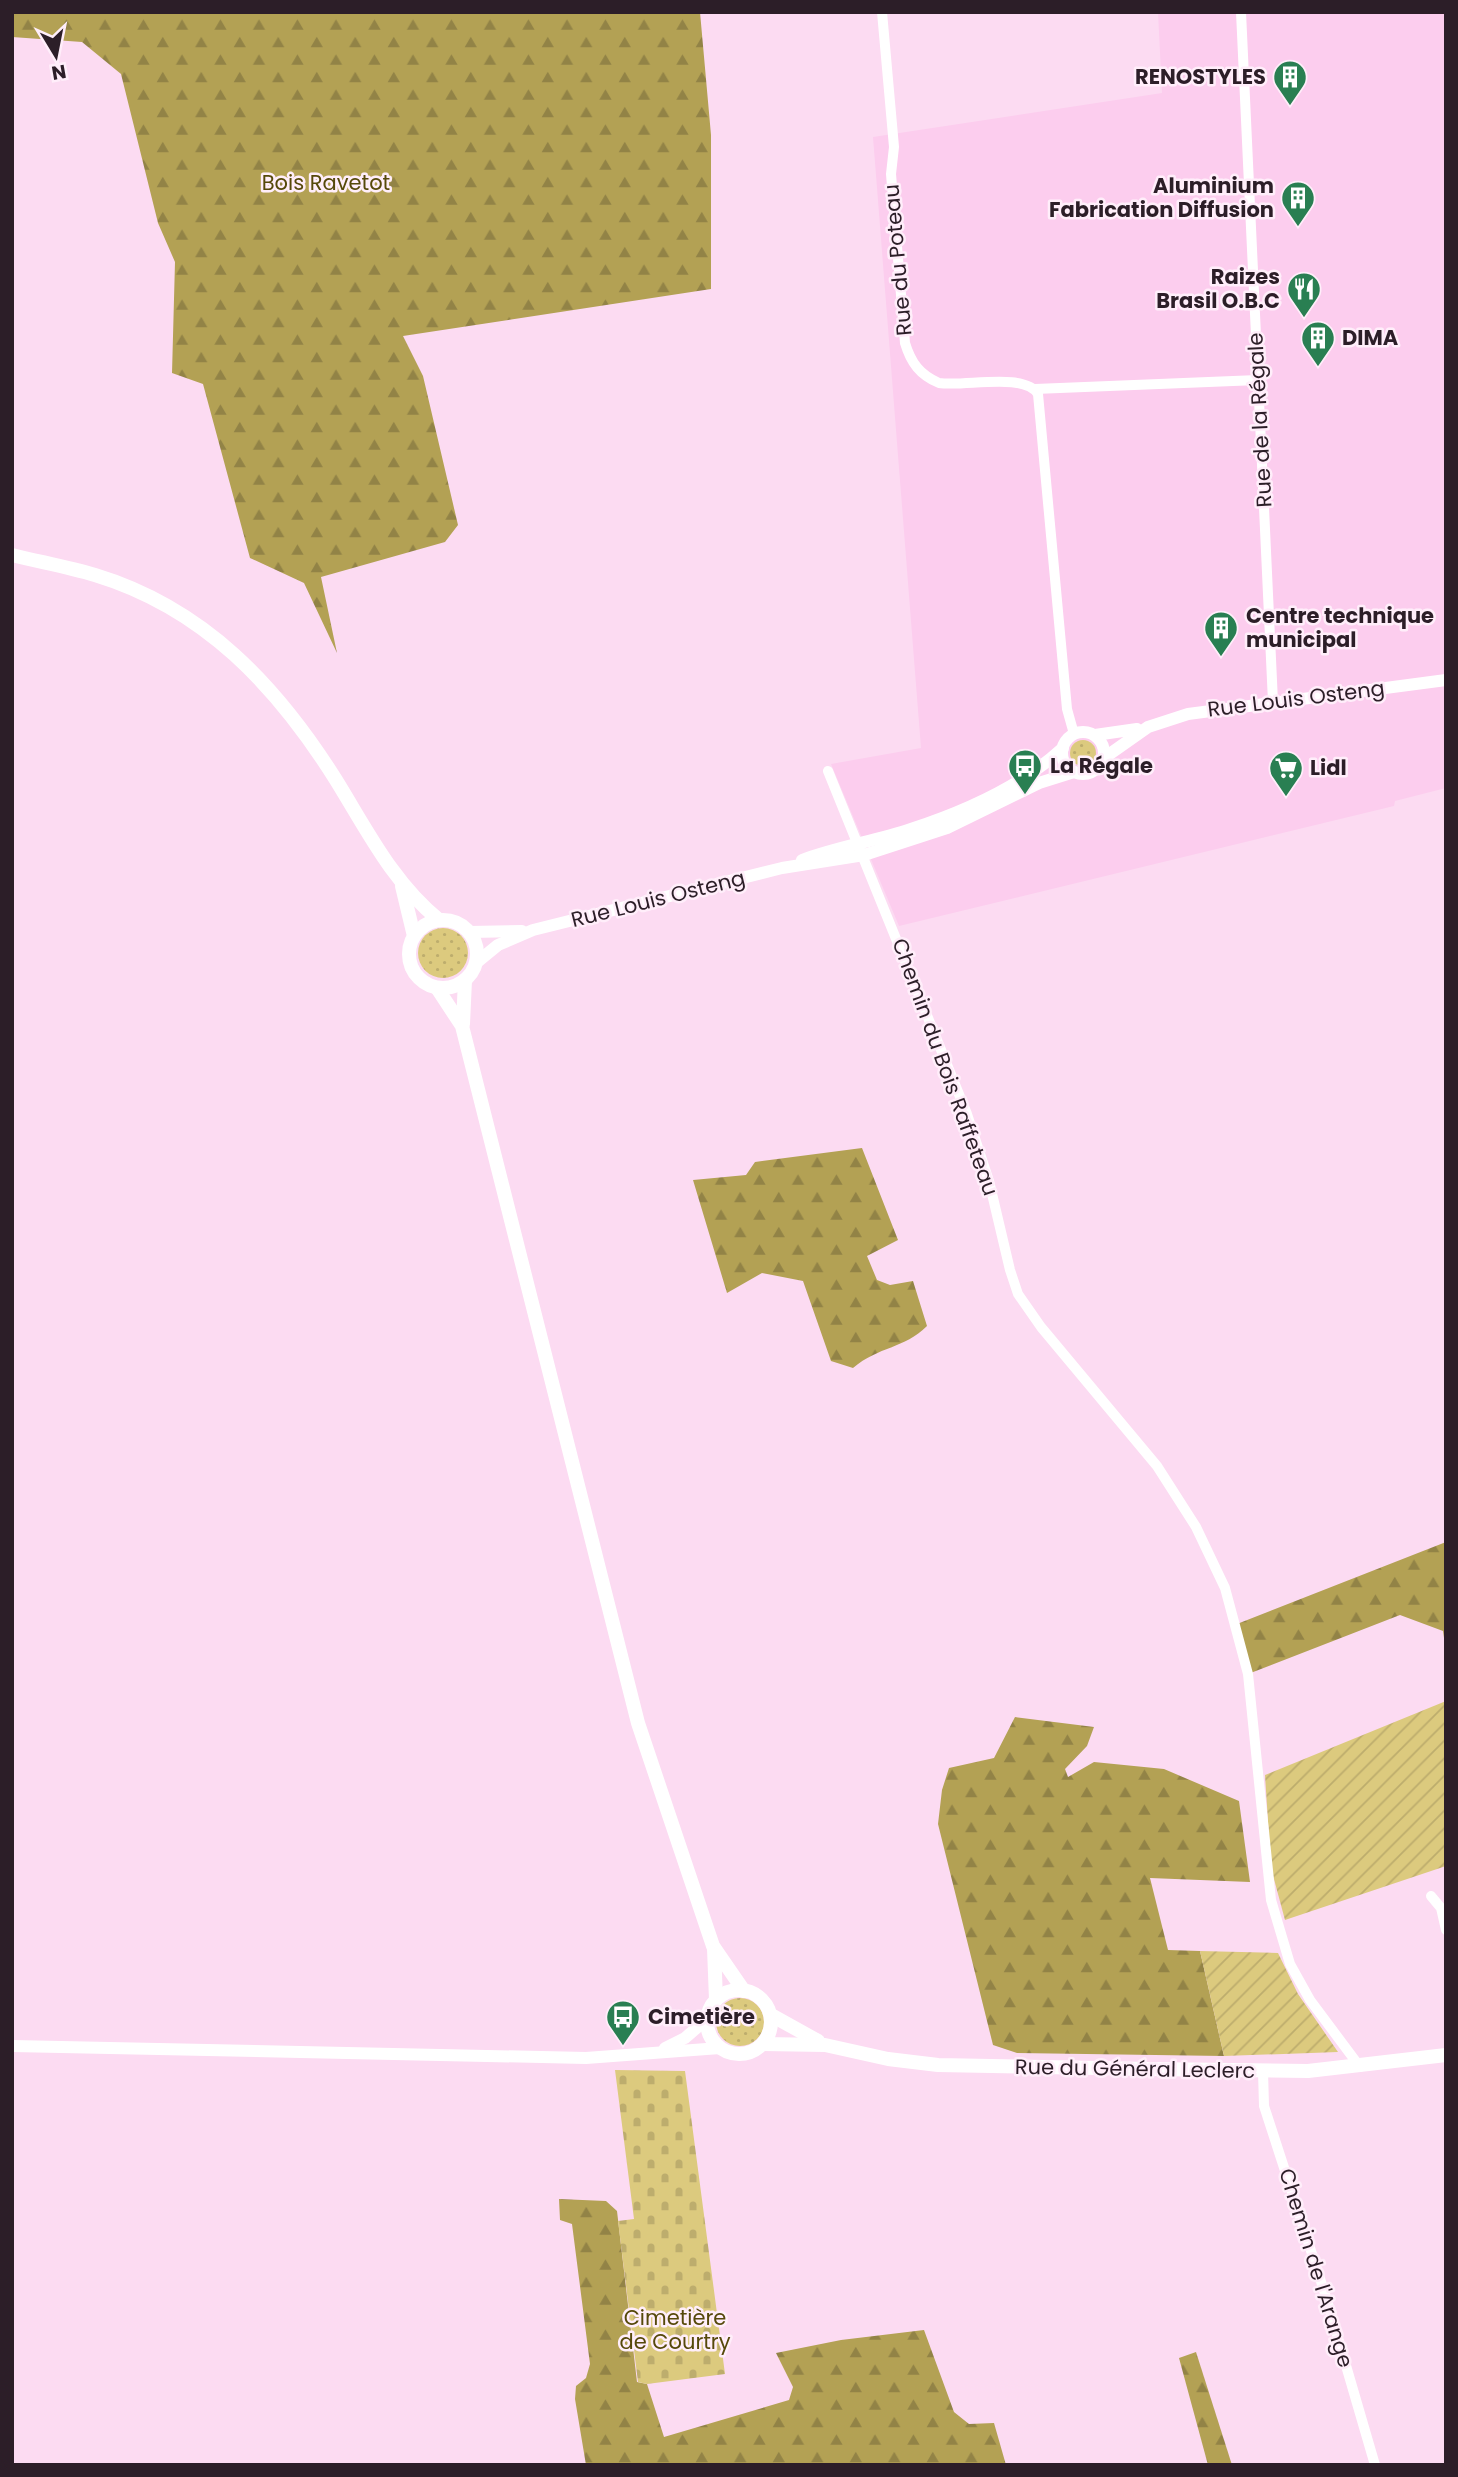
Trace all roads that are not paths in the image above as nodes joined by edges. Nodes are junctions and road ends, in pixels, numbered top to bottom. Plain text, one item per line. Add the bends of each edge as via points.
1 (882, 12) edge
2 (1241, 12) edge
3 (1258, 380) junction
4 (1035, 389) junction
5 (12, 555) edge
6 (1446, 680) edge
7 (1273, 702) junction
8 (1148, 727) junction
9 (1074, 734) junction
10 (1095, 735) junction
11 (1063, 748) junction
12 (1104, 758) junction
13 (828, 771) dead end
14 (1074, 772) junction
15 (861, 849) junction
16 (401, 885) junction
17 (439, 920) junction
18 (533, 930) junction
19 (469, 932) junction
20 (414, 936) junction
21 (476, 963) junction
22 (465, 979) junction
23 (438, 988) junction
24 (463, 1026) junction
25 (1431, 1896) dead end
26 (1446, 1930) edge
27 (713, 1946) junction
28 (744, 1991) junction
29 (716, 2000) junction
30 (771, 2015) junction
31 (708, 2018) junction
32 (763, 2044) junction
33 (825, 2045) junction
34 (12, 2046) edge
35 (720, 2048) junction
36 (658, 2052) junction
37 (1446, 2055) edge
38 (1360, 2067) junction
39 (1263, 2071) junction
40 (1375, 2465) edge

1 - 4 street, Rue du Poteau via 908,355 921,373 939,383 1016,382
2 - 3 street, Rue de la Régale
3 - 4 street, Rue du Poteau
3 - 7 street, Rue de la Régale
4 - 9 street via 1041,404 1067,709
5 - 16 main road via 95,575 145,595 237,656 306,732
6 - 7 street, Rue Louis Osteng
7 - 8 street, Rue Louis Osteng via 1188,713
8 - 10 street, Rue Louis Osteng
8 - 12 street, Rue Louis Osteng
9 - 10 street
9 - 11 street
10 - 12 street via 1103,745
11 - 14 street via 1065,763
11 - 15 street, Rue Louis Osteng via 1033,772 968,806
12 - 14 street via 1092,772
13 - 15 street, Chemin du Bois Raffeteau
14 - 15 street, Rue Louis Osteng via 1039,783 947,828
15 - 18 street, Rue Louis Osteng
15 - 38 street, Chemin du Bois Raffeteau via 979,1150 1018,1294 1157,1466 1196,1527 1225,1588 1248,1674 1271,1900 1290,1964 1310,2000
16 - 17 main road
16 - 20 main road
17 - 19 main road via 456,922
17 - 20 main road
18 - 19 street, Rue Louis Osteng
18 - 21 street, Rue Louis Osteng via 498,945
19 - 21 main road via 476,947
20 - 23 main road via 411,966 424,983
21 - 22 main road
22 - 23 main road
22 - 24 main road
23 - 24 main road
24 - 27 main road via 639,1723
25 - 26 street via 1441,1908
27 - 28 main road
27 - 29 main road
28 - 29 main road
28 - 30 main road via 761,1999
29 - 31 main road
30 - 32 main road
30 - 33 main road, Rue du Général Leclerc
31 - 35 main road via 708,2029
31 - 36 street via 685,2038
32 - 33 main road, Rue du Général Leclerc
32 - 35 main road via 737,2054
33 - 39 main road, Rue du Général Leclerc via 938,2065
34 - 36 street via 594,2058
35 - 36 street
37 - 38 main road, Rue du Général Leclerc
38 - 39 main road, Rue du Général Leclerc
39 - 40 street, Chemin de l'Arange via 1264,2106

